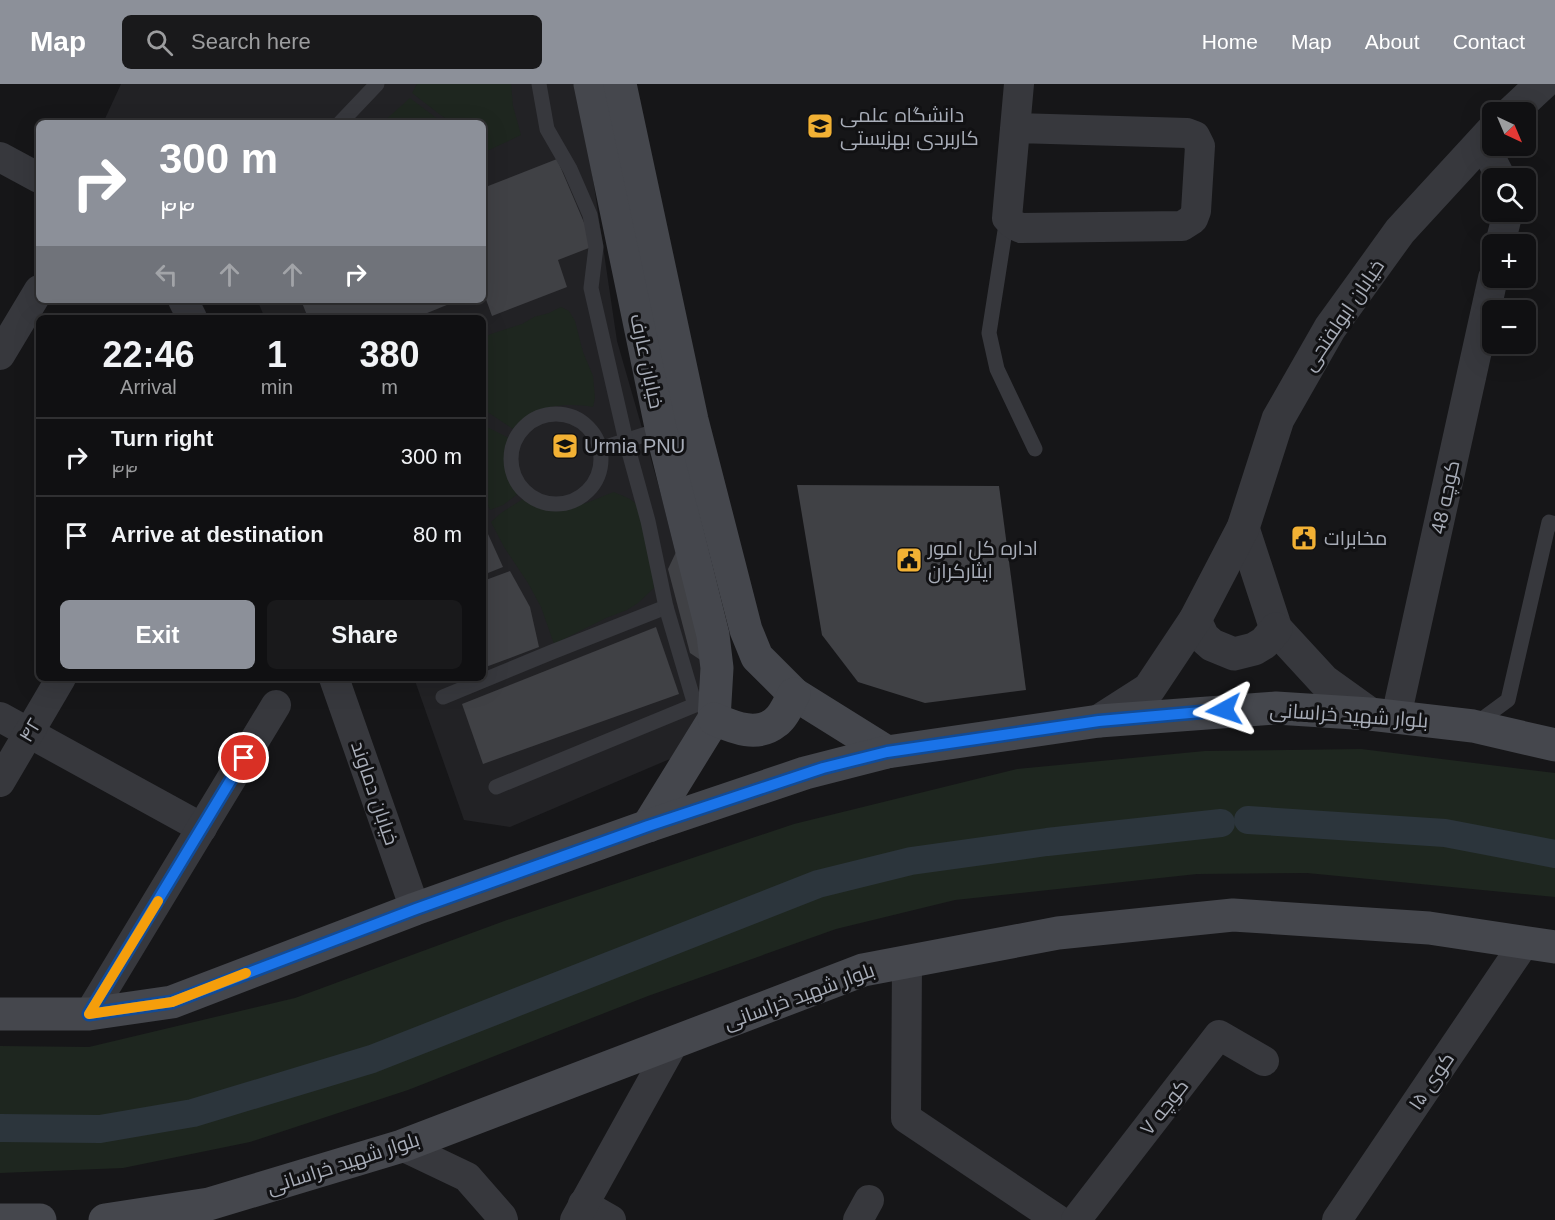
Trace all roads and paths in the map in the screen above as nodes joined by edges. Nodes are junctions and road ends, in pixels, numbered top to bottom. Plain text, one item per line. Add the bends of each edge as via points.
1 (377, 84) edge
2 (539, 84) edge
3 (590, 84) edge
4 (620, 84) edge
5 (1019, 84) edge
6 (1542, 84) edge
7 (1523, 102) edge
8 (343, 120) edge
9 (1015, 128) junction
10 (1482, 141) edge
11 (0, 157) edge
12 (36, 176) edge
13 (1007, 218) junction
14 (1490, 288) edge
15 (36, 295) edge
16 (0, 355) edge
17 (661, 428) junction
18 (626, 441) junction
19 (600, 449) junction
20 (1035, 449) dead end
21 (1555, 524) edge
22 (1243, 528) junction
23 (666, 607) junction
24 (1195, 620) junction
25 (1276, 629) junction
26 (486, 680) edge
27 (59, 681) edge
28 (335, 681) edge
29 (482, 681) edge
30 (794, 694) junction
31 (444, 697) dead end
32 (276, 705) dead end
33 (1383, 716) junction
34 (0, 717) edge
35 (714, 719) junction
36 (1099, 721) junction
37 (1473, 726) junction
38 (28, 732) junction
39 (1555, 745) edge
40 (887, 752) junction
41 (0, 782) edge
42 (495, 787) dead end
43 (648, 826) junction
44 (202, 828) junction
45 (416, 909) junction
46 (1540, 944) edge
47 (907, 962) junction
48 (0, 1014) edge
49 (89, 1014) junction
50 (674, 1042) junction
51 (1264, 1061) dead end
52 (402, 1146) junction
53 (579, 1212) edge
54 (0, 1220) edge
55 (40, 1220) edge
56 (105, 1220) edge
57 (503, 1220) edge
58 (611, 1220) edge
59 (1058, 1220) edge
60 (1076, 1220) edge
61 (1337, 1220) edge

1 - 8 lane
2 - 18 lane via 547,129 590,215 596,247 591,288
3 - 17 main road, خیابان عارف
4 - 30 main road, خیابان عارف via 692,420 746,630 757,657
5 - 9 street
6 - 7 street
9 - 13 street
9 - 13 street via 1195,136 1200,146 1196,211 1193,219 1182,226 1021,228
10 - 22 street, خیابان ابولفتحی via 1400,231 1329,328 1278,419
11 - 12 street
13 - 20 lane via 989,333 997,369
14 - 33 street, کوچه 48
15 - 16 street
17 - 18 lane
17 - 35 main road, خیابان عارف via 713,635 717,668
18 - 19 lane
18 - 23 lane
19 - 19 lane via 581,421 568,415 538,417 525,425 511,451 515,481 537,501 567,504 592,487 599,474
21 - 37 lane via 1549,522 1508,700
22 - 24 street, خیابان ابولفتحی
22 - 25 street
23 - 26 lane
23 - 42 lane via 694,705
24 - 25 street via 1212,645 1234,654 1254,649
24 - 36 street, خیابان ابولفتحی via 1149,689
25 - 33 street via 1324,681
27 - 38 street, ۴۲
28 - 45 street, خیابان دماوند
29 - 31 lane
30 - 35 main road via 776,723 760,729 733,727
30 - 40 main road, خیابان عارف
32 - 44 street
33 - 36 main road, بلوار شهید خراسانی via 1276,708
33 - 37 main road, بلوار شهید خراسانی
34 - 38 street
35 - 43 main road
36 - 40 main road, بلوار شهید خراسانی
37 - 39 main road, بلوار شهید خراسانی
38 - 41 street, ۴۲
38 - 44 street
40 - 43 main road, بلوار شهید خراسانی via 805,773
43 - 45 main road, بلوار شهید خراسانی
44 - 49 street
45 - 49 main road, بلوار شهید خراسانی via 172,1002
46 - 47 main road, بلوار شهید خراسانی via 1429,928 1233,915 1058,933
46 - 61 street, کوی ۱۵
47 - 50 main road, بلوار شهید خراسانی via 863,969
47 - 59 street via 906,1118
48 - 49 main road, بلوار شهید خراسانی
50 - 52 main road, بلوار شهید خراسانی
50 - 53 street
51 - 60 street, کوچه ۷ via 1219,1035
52 - 56 main road, بلوار شهید خراسانی via 209,1204
52 - 57 street via 467,1177
53 - 58 street
54 - 55 main road

